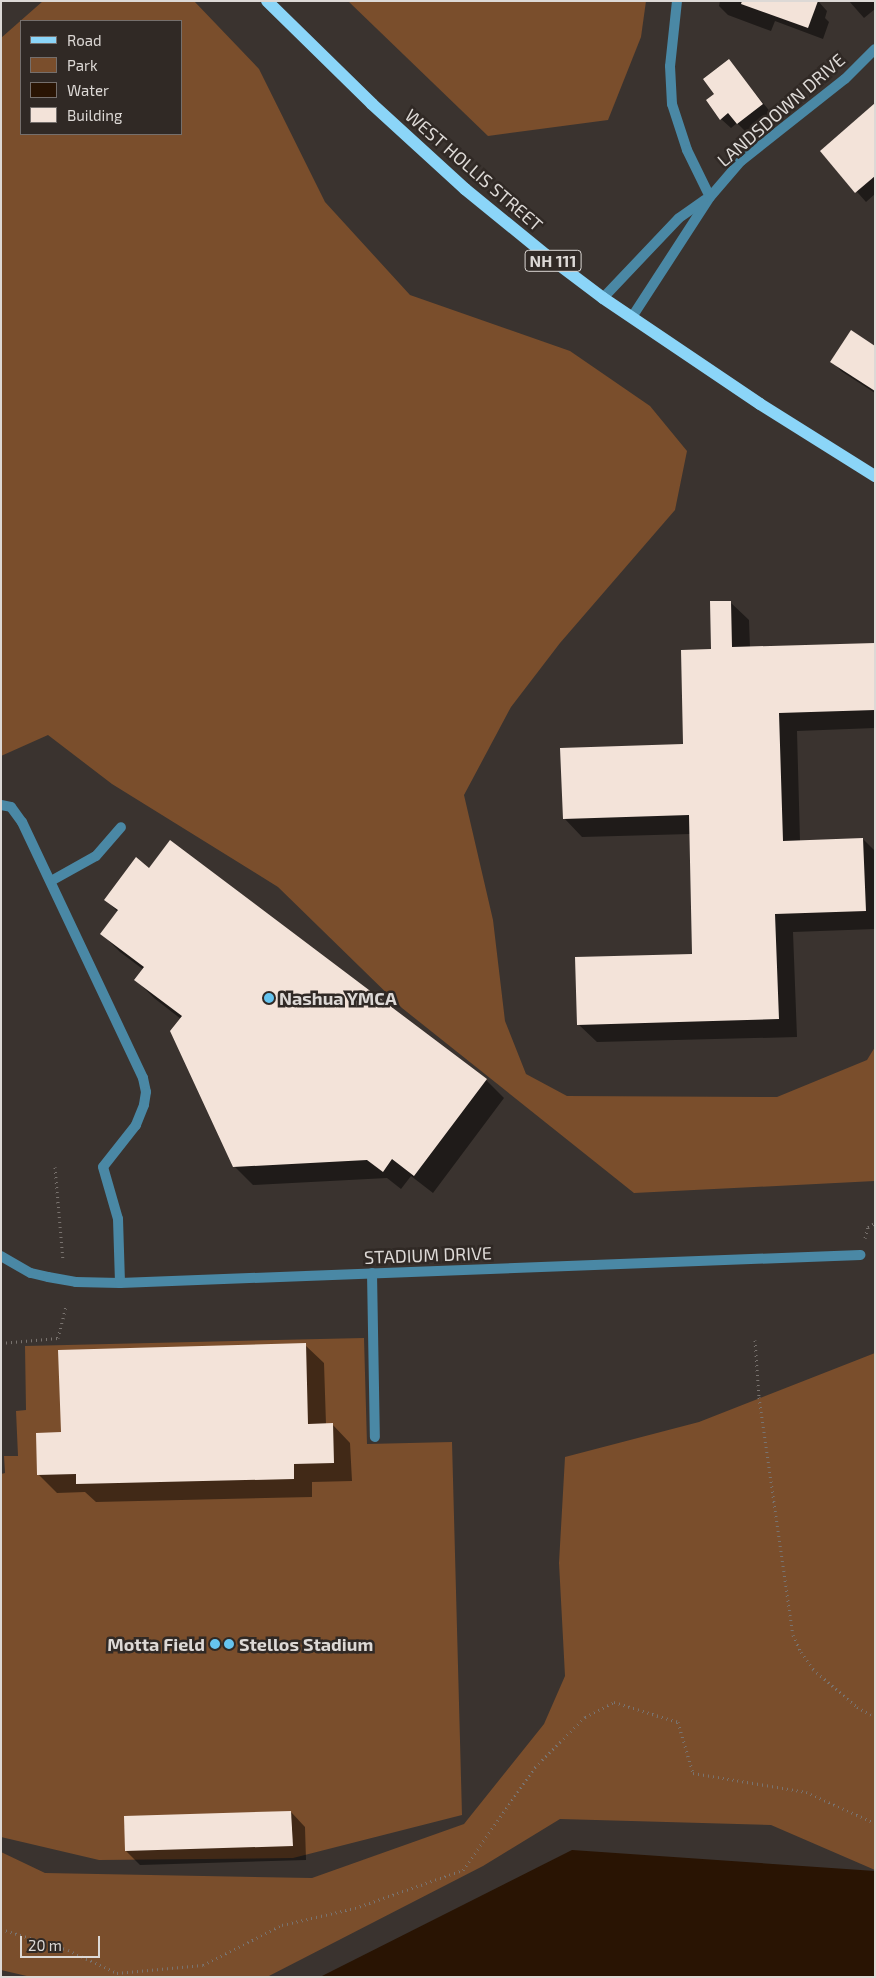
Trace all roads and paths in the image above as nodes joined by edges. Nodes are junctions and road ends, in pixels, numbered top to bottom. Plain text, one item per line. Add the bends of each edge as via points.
1 (266, 1) edge
2 (677, 1) edge
3 (875, 49) edge
4 (710, 197) junction
5 (604, 298) junction
6 (632, 317) junction
7 (875, 476) edge
8 (1, 805) edge
9 (121, 827) dead end
10 (51, 881) junction
11 (55, 1167) dead end
12 (860, 1255) dead end
13 (1, 1256) edge
14 (62, 1262) dead end
15 (372, 1274) junction
16 (120, 1283) junction
17 (66, 1307) dead end
18 (755, 1340) dead end
19 (1, 1343) edge
20 (375, 1436) dead end
21 (875, 1717) edge
22 (875, 1823) edge
23 (1, 1929) edge

1 - 5 main road, WEST HOLLIS STREET / NH 111 via 465,190
2 - 4 street via 670,66 672,104 687,150
3 - 4 street, LANDSDOWN DRIVE via 845,79 741,161
4 - 5 street, LANDSDOWN DRIVE via 679,218
4 - 6 street, LANDSDOWN DRIVE
5 - 6 main road, WEST HOLLIS STREET / NH 111
6 - 7 main road, WEST HOLLIS STREET / NH 111 via 760,404
8 - 10 street via 11,807 22,822
9 - 10 street via 96,856
10 - 16 street via 144,1078 144,1105 136,1125 103,1167 118,1219
11 - 14 path
12 - 15 street, STADIUM DRIVE
13 - 16 street, STADIUM DRIVE via 31,1273 48,1278
15 - 16 street, STADIUM DRIVE
15 - 20 street
17 - 19 path via 58,1338
18 - 21 path via 759,1397 793,1635 800,1652 813,1669 856,1707
22 - 23 path via 806,1792 692,1773 678,1722 614,1702 586,1717 535,1768 463,1870 355,1908 282,1925 203,1965 117,1973 68,1950

